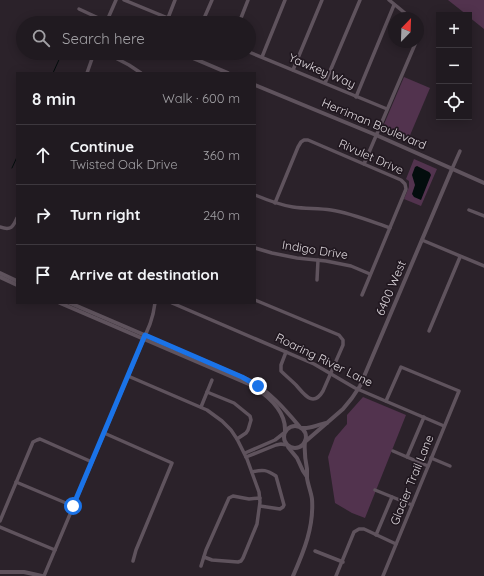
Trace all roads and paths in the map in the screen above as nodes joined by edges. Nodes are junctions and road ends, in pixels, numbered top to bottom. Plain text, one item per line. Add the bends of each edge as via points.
1 (116, 0) edge
2 (124, 0) edge
3 (175, 0) edge
4 (212, 0) edge
5 (248, 0) edge
6 (285, 0) edge
7 (322, 0) edge
8 (360, 0) edge
9 (389, 0) edge
10 (394, 5) junction
11 (79, 9) dead end
12 (403, 12) edge
13 (94, 16) edge
14 (110, 16) edge
15 (163, 16) edge
16 (169, 16) edge
17 (205, 16) edge
18 (241, 16) edge
19 (413, 48) edge
20 (256, 55) edge
21 (262, 57) junction
22 (92, 60) edge
23 (119, 60) edge
24 (196, 60) edge
25 (293, 70) junction
26 (87, 72) edge
27 (140, 72) edge
28 (225, 72) edge
29 (325, 83) junction
30 (256, 85) edge
31 (356, 96) junction
32 (387, 109) junction
33 (376, 135) junction
34 (460, 151) dead end
35 (364, 164) junction
36 (452, 169) junction
37 (484, 183) edge
38 (256, 195) edge
39 (275, 203) junction
40 (469, 210) dead end
41 (484, 216) edge
42 (16, 220) edge
43 (0, 227) edge
44 (390, 228) junction
45 (422, 240) junction
46 (256, 248) edge
47 (460, 257) junction
48 (318, 260) junction
49 (484, 266) edge
50 (0, 273) edge
51 (370, 274) junction
52 (0, 277) edge
53 (16, 280) edge
54 (316, 280) dead end
55 (16, 285) edge
56 (362, 295) dead end
57 (256, 300) edge
58 (62, 304) edge
59 (72, 304) edge
60 (155, 304) edge
61 (174, 304) edge
62 (429, 331) dead end
63 (144, 337) junction
64 (286, 352) junction
65 (330, 373) junction
66 (128, 376) junction
67 (212, 380) dead end
68 (358, 389) junction
69 (207, 392) junction
70 (386, 401) junction
71 (201, 407) junction
72 (424, 417) junction
73 (327, 423) junction
74 (299, 426) junction
75 (444, 426) junction
76 (285, 432) junction
77 (104, 433) junction
78 (237, 439) junction
79 (306, 441) junction
80 (287, 445) junction
81 (393, 451) dead end
82 (246, 455) junction
83 (408, 457) junction
84 (431, 458) junction
85 (92, 462) junction
86 (428, 466) junction
87 (450, 466) dead end
88 (252, 472) junction
89 (307, 477) junction
90 (16, 482) junction
91 (375, 490) dead end
92 (392, 497) junction
93 (260, 498) junction
94 (412, 505) junction
95 (73, 506) junction
96 (260, 506) junction
97 (0, 521) edge
98 (0, 527) edge
99 (376, 535) junction
100 (396, 544) junction
101 (54, 550) junction
102 (315, 551) dead end
103 (204, 557) junction
104 (133, 561) dead end
105 (343, 562) junction
106 (201, 566) dead end
107 (0, 572) edge
108 (43, 576) edge
109 (293, 576) edge
110 (336, 576) edge
111 (383, 576) edge

1 - 14 street
2 - 15 street
3 - 16 street
4 - 17 street
5 - 18 street
6 - 21 street
7 - 25 street
8 - 29 street
9 - 10 street
10 - 12 street
10 - 31 street
11 - 13 street
19 - 32 street
20 - 21 street, Yawkey Way
21 - 25 street, Yawkey Way
22 - 26 street
23 - 27 street
24 - 28 street
25 - 29 street, Yawkey Way
29 - 31 street, Yawkey Way
30 - 33 street, Herriman Boulevard
31 - 32 street, Yawkey Way
32 - 33 street
33 - 35 street
33 - 36 street, Herriman Boulevard
34 - 36 street, 6400 West
35 - 39 street, Rivulet Drive via 304,140 300,142
35 - 44 street, Rivulet Drive via 405,184 406,189
36 - 37 street, Herriman Boulevard
36 - 45 street, 6400 West
38 - 39 street
39 - 44 street via 348,213
40 - 41 street
42 - 43 street via 10,228
44 - 51 street, Rivulet Drive
45 - 47 street
45 - 68 street, 6400 West
46 - 48 street, Indigo Drive
47 - 49 street
47 - 62 street
48 - 51 street, Indigo Drive via 351,266
48 - 54 street
50 - 53 street
51 - 56 street, Rivulet Drive
52 - 55 street
57 - 65 street via 341,337 343,343
58 - 63 street
59 - 63 street
60 - 63 street
61 - 64 street, Roaring River Lane
63 - 66 street
63 - 74 street via 253,382 264,389
63 - 76 street via 255,388 278,410 284,420
64 - 65 street, Roaring River Lane
64 - 65 street via 281,370 310,399 321,394
65 - 68 street, Roaring River Lane
66 - 71 street
66 - 77 street
67 - 69 street
68 - 70 street, Roaring River Lane
68 - 73 street, 6400 West via 343,409
69 - 71 street
69 - 78 street via 234,403 250,416 247,432
70 - 72 street, Roaring River Lane
70 - 75 street, Glacier Trail Lane via 401,366 459,391
71 - 78 street via 222,421
72 - 75 street, Roaring River Lane
72 - 83 street
73 - 74 street, 6400 West via 311,428
73 - 79 street, 6400 West
74 - 76 street via 290,426
74 - 79 street via 306,434
75 - 84 street, Glacier Trail Lane
76 - 80 street via 284,440
76 - 82 street
77 - 85 street
77 - 104 street via 172,463
78 - 82 street
79 - 80 street via 296,448
79 - 89 street via 304,455
80 - 82 street via 276,445
80 - 89 street
81 - 83 street
82 - 88 street
83 - 86 street
84 - 86 street, Glacier Trail Lane
84 - 87 street
85 - 90 street via 37,440 33,442
85 - 95 street
86 - 94 street, Glacier Trail Lane
88 - 93 street
88 - 96 street via 264,470 276,476 284,505 280,509
89 - 109 street via 312,497 311,525
90 - 95 street
90 - 97 street
91 - 92 street
92 - 94 street
92 - 99 street
93 - 96 street
93 - 103 street via 229,498
94 - 100 street, Glacier Trail Lane
95 - 101 street
96 - 103 street via 256,526 242,560 212,560
98 - 101 street
99 - 100 street
99 - 105 street via 364,529 354,532
100 - 111 street, Glacier Trail Lane
101 - 108 street
102 - 105 street
103 - 106 street
105 - 110 street
107 - 108 street via 24,572

